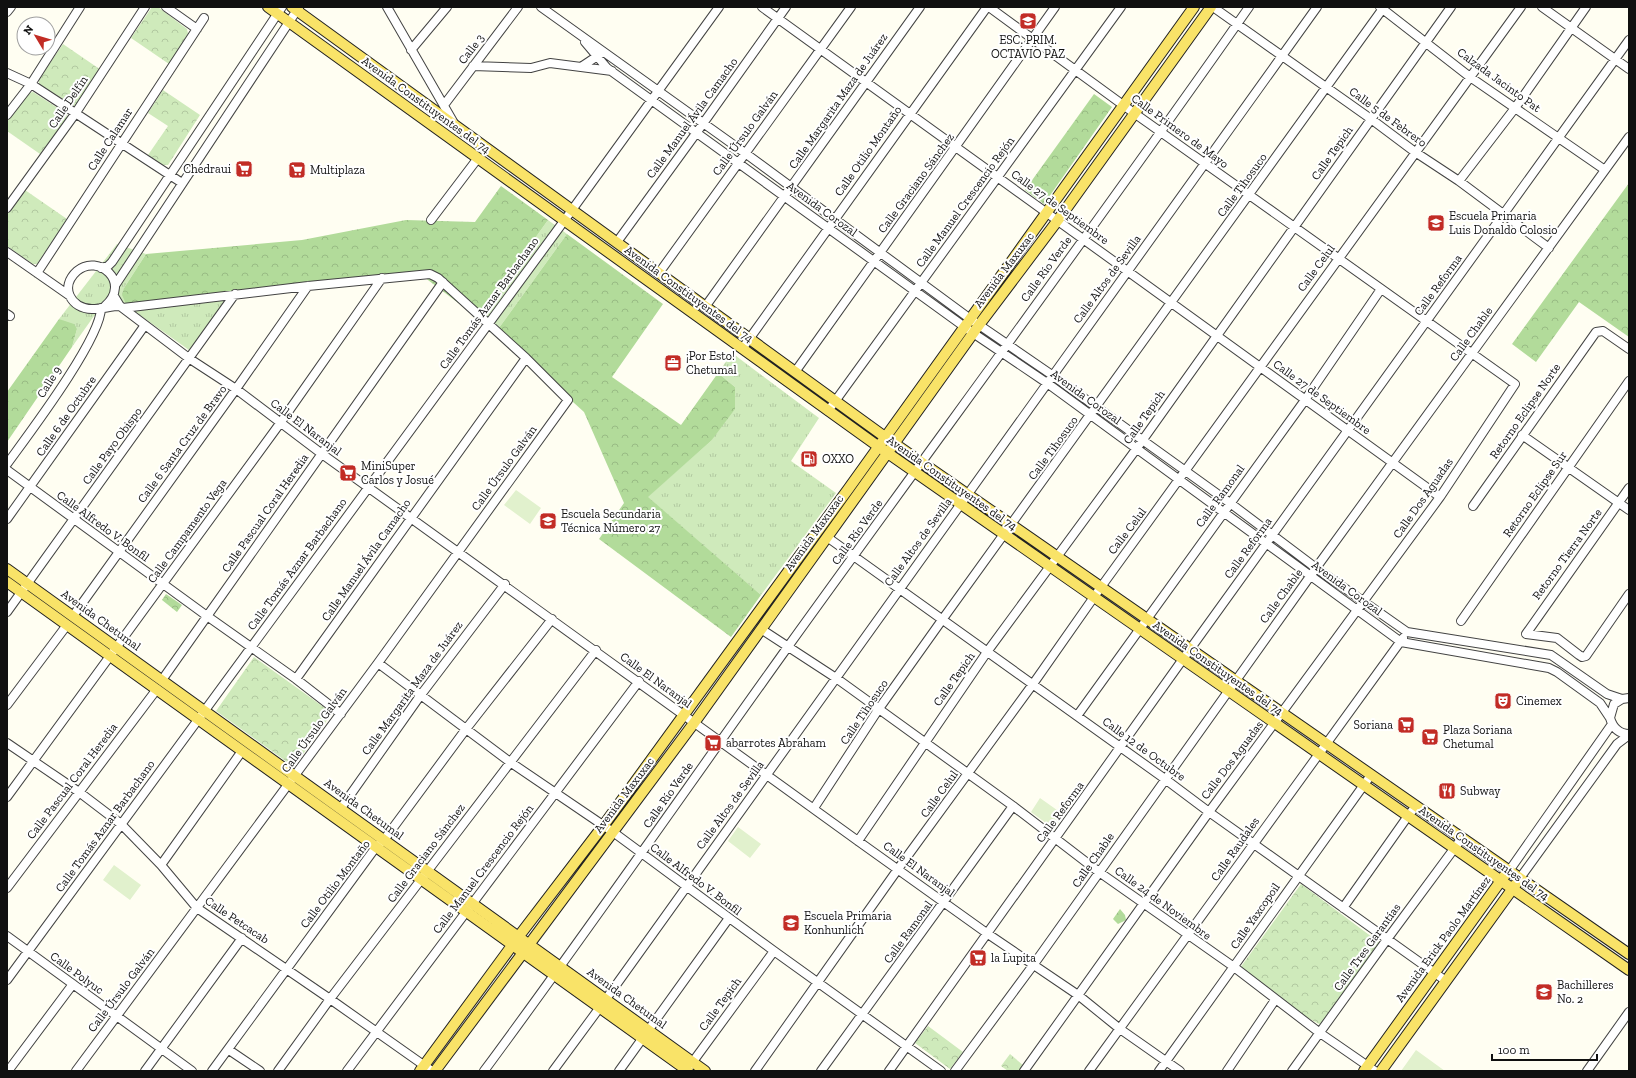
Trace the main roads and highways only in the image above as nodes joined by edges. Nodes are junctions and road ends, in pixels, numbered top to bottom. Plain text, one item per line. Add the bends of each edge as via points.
1 (268, 7) edge
2 (1194, 7) edge
3 (1212, 7) edge
4 (296, 8) edge
5 (280, 10) edge
6 (885, 437) junction
7 (895, 444) junction
8 (879, 447) junction
9 (888, 454) junction
10 (7, 569) edge
11 (7, 582) edge
12 (1509, 870) junction
13 (425, 875) junction
14 (1520, 878) junction
15 (1501, 881) junction
16 (1513, 888) junction
17 (516, 940) junction
18 (527, 949) junction
19 (1629, 954) edge
20 (1629, 970) edge
21 (425, 1069) edge
22 (689, 1069) edge
23 (1369, 1069) edge
24 (435, 1071) edge
25 (705, 1071) edge
26 (1381, 1071) edge

1 - 5 main road, Avenida Constituyentes del 74
2 - 6 main road, Avenida Maxuxac
3 - 7 main road, Avenida Maxuxac
4 - 6 main road, Avenida Constituyentes del 74
5 - 8 main road, Avenida Constituyentes del 74 via 288,22
6 - 7 main road, Avenida Constituyentes del 74
6 - 8 main road, Avenida Maxuxac
7 - 9 main road, Avenida Maxuxac
7 - 12 main road, Avenida Constituyentes del 74
8 - 9 main road, Avenida Constituyentes del 74
8 - 17 main road, Avenida Maxuxac via 603,826
9 - 15 main road, Avenida Constituyentes del 74
9 - 18 main road, Avenida Maxuxac
10 - 13 main road, Avenida Chetumal via 341,808
11 - 13 main road, Avenida Chetumal via 376,847
12 - 14 main road, Avenida Constituyentes del 74
12 - 15 main road, Avenida Erick Paolo Martínez
13 - 17 main road, Avenida Chetumal
14 - 16 main road
14 - 19 main road, Avenida Constituyentes del 74
15 - 16 main road, Avenida Constituyentes del 74
15 - 23 main road, Avenida Erick Paolo Martínez
16 - 20 main road, Avenida Constituyentes del 74
16 - 26 main road
17 - 18 main road, Avenida Chetumal
17 - 21 main road, Avenida Maxuxac
18 - 22 main road, Avenida Chetumal via 646,1034
18 - 24 main road, Avenida Maxuxac
22 - 25 main road, Avenida Chetumal

